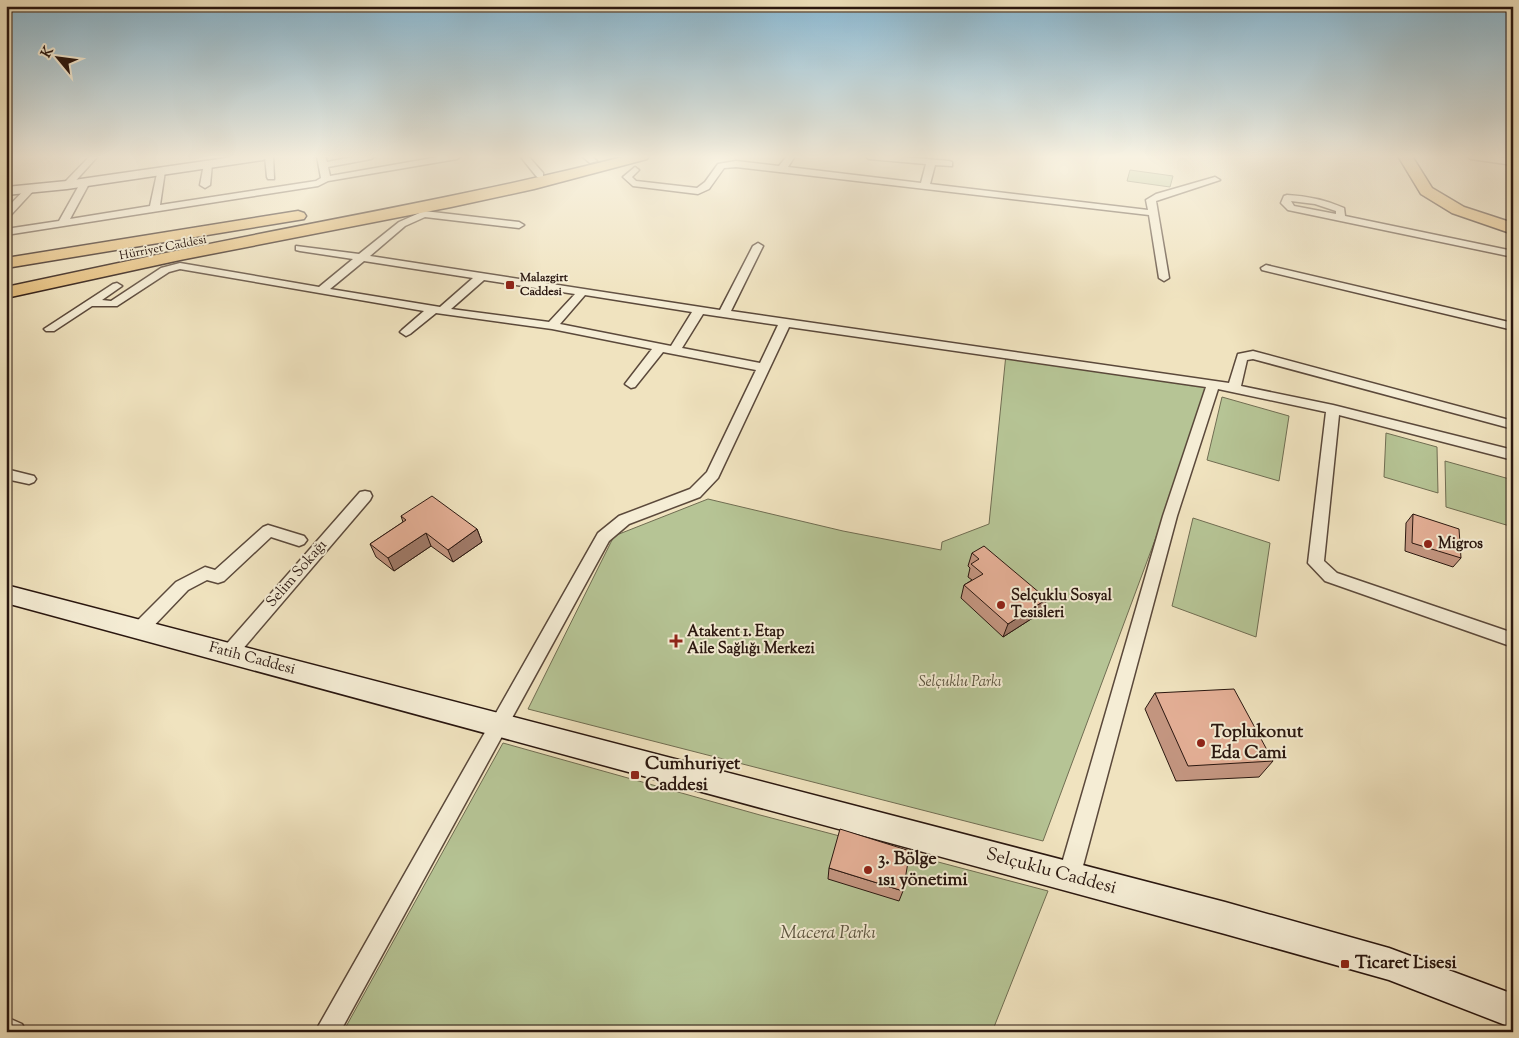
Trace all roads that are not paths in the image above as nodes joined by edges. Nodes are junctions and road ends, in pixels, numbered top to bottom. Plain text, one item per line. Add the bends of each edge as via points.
1 (16, 204) edge
2 (73, 204) edge
3 (156, 204) edge
4 (178, 204) edge
5 (387, 204) edge
6 (392, 204) edge
7 (433, 204) edge
8 (1077, 204) edge
9 (1151, 204) edge
10 (1287, 204) edge
11 (1329, 204) edge
12 (1449, 204) edge
13 (1464, 204) edge
14 (155, 208) junction
15 (371, 209) junction
16 (1152, 213) junction
17 (6, 215) edge
18 (1340, 218) junction
19 (1513, 222) edge
20 (63, 223) junction
21 (520, 226) dead end
22 (321, 227) junction
23 (1513, 229) edge
24 (6, 232) edge
25 (287, 234) junction
26 (241, 244) junction
27 (758, 246) dead end
28 (300, 248) junction
29 (1513, 254) edge
30 (362, 257) junction
31 (1266, 268) dead end
32 (91, 274) junction
33 (482, 276) junction
34 (1164, 278) dead end
35 (7, 279) edge
36 (117, 286) dead end
37 (322, 290) junction
38 (582, 291) junction
39 (6, 301) edge
40 (90, 303) junction
41 (700, 309) junction
42 (438, 311) junction
43 (724, 313) junction
44 (785, 323) junction
45 (552, 326) junction
46 (1513, 328) edge
47 (50, 329) dead end
48 (406, 332) dead end
49 (660, 347) junction
50 (675, 350) junction
51 (764, 368) junction
52 (631, 384) dead end
53 (1213, 384) junction
54 (1234, 389) junction
55 (1333, 409) junction
56 (1513, 425) edge
57 (1513, 455) edge
58 (6, 474) edge
59 (29, 479) dead end
60 (365, 496) dead end
61 (299, 540) dead end
62 (6, 594) edge
63 (140, 629) junction
64 (1513, 640) edge
65 (229, 653) junction
66 (497, 724) junction
67 (1069, 877) junction
68 (1513, 1011) edge
69 (6, 1029) edge
70 (14, 1032) edge
71 (326, 1032) edge

1 - 17 street
2 - 20 street
3 - 14 street
4 - 14 street
5 - 35 main road via 256,222
6 - 15 main road, Hürriyet Caddesi
7 - 22 main road, Hürriyet Caddesi
8 - 16 street
9 - 16 street
10 - 18 street via 1291,208
11 - 18 street via 1341,210
12 - 23 main road
13 - 19 main road
14 - 20 street
15 - 25 main road via 295,226
15 - 35 main road, Hürriyet Caddesi
16 - 34 street
18 - 29 street
20 - 24 street
21 - 30 street via 424,214 402,224
22 - 25 main road, Hürriyet Caddesi
22 - 28 main road via 304,236 299,242
25 - 26 main road, Hürriyet Caddesi
25 - 28 main road via 290,244
26 - 28 main road
26 - 32 main road, Hürriyet Caddesi
27 - 43 street
28 - 30 street
30 - 33 street
30 - 37 street
31 - 46 street
32 - 35 main road
32 - 39 main road
33 - 38 street
33 - 42 street
36 - 40 street
37 - 40 street via 180,266 165,270 113,304
37 - 42 street
38 - 41 street
38 - 45 street
40 - 47 street
41 - 43 street
41 - 50 street
42 - 45 street
42 - 48 street
43 - 44 street
44 - 51 street
44 - 53 street
45 - 49 street
49 - 50 street
49 - 52 street
50 - 51 street
51 - 66 street via 713,475 695,493 624,520 603,537
53 - 54 street
53 - 67 street via 1170,516
54 - 55 street
54 - 56 street via 1242,357 1252,355
55 - 57 street
55 - 64 street via 1316,563 1331,577
58 - 59 street
60 - 65 street, Selim Sokağı
61 - 63 street via 268,531 218,577 205,573 182,586
62 - 63 street, Fatih Caddesi
63 - 65 street, Fatih Caddesi
65 - 66 street, Fatih Caddesi
66 - 67 street, Selçuklu Caddesi
66 - 71 street
67 - 68 street, Selçuklu Caddesi via 1389,964
69 - 70 street

